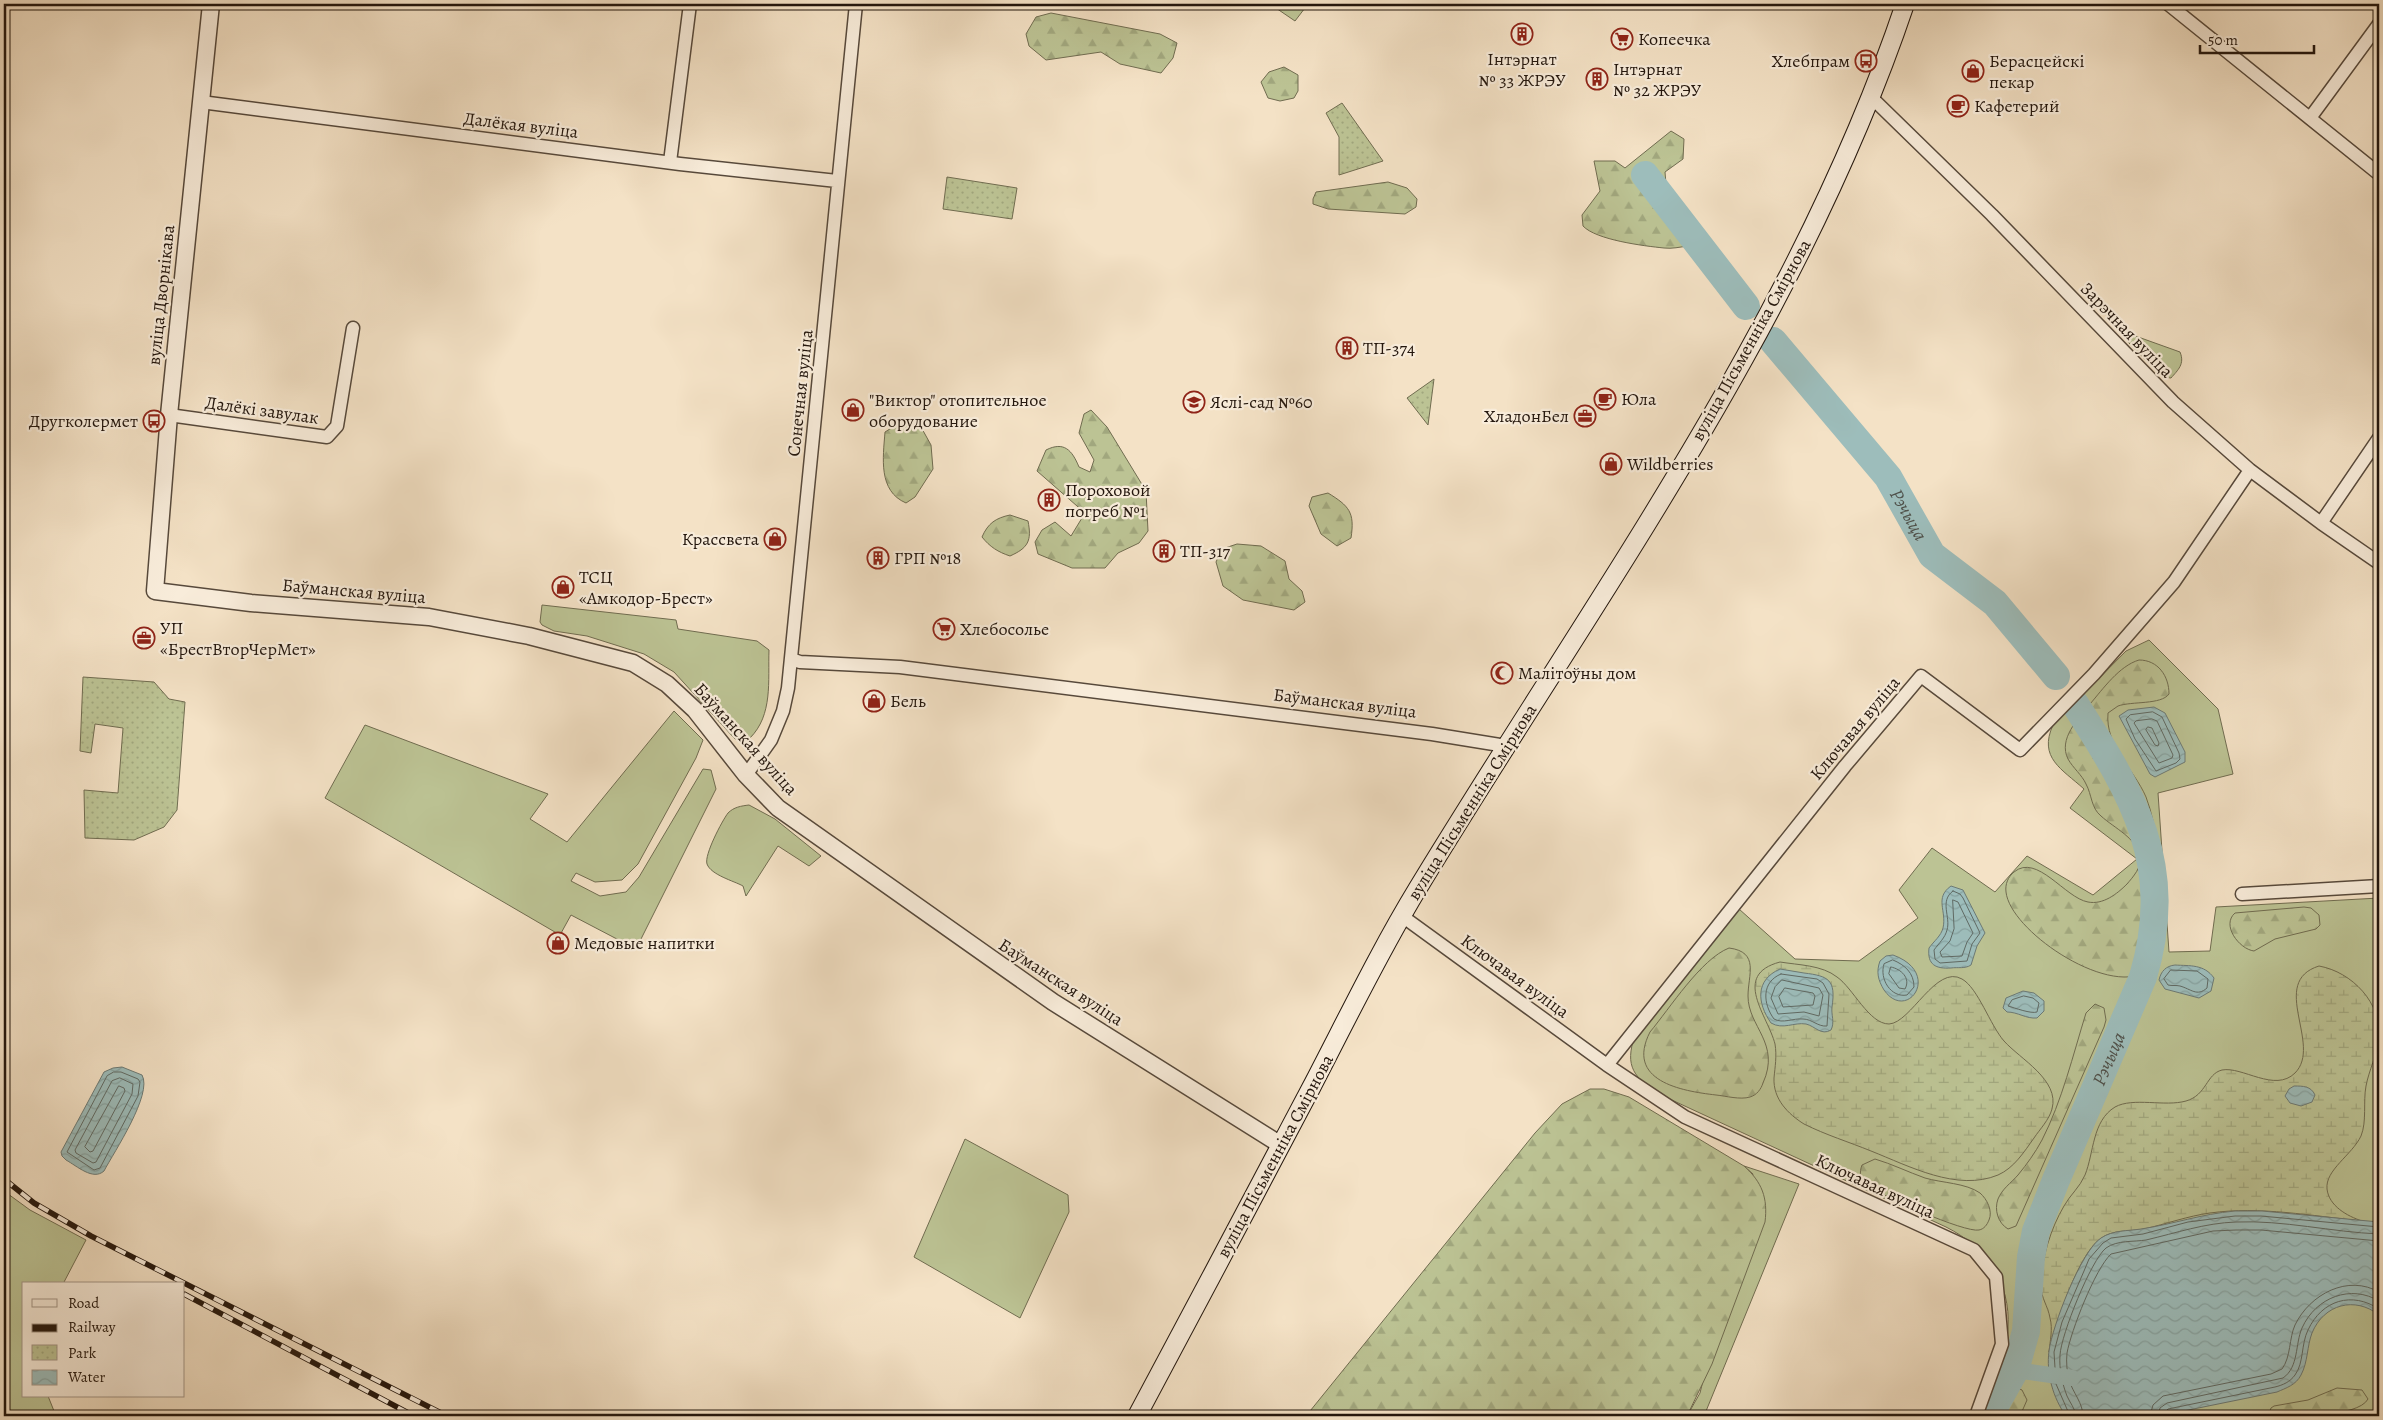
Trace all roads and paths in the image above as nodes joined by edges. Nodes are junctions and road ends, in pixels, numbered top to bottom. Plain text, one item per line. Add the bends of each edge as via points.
1 (211, 4) edge
2 (690, 4) edge
3 (856, 4) edge
4 (1905, 4) edge
5 (2168, 4) edge
6 (2379, 24) edge
7 (1870, 98) junction
8 (201, 102) junction
9 (2310, 118) junction
10 (670, 162) junction
11 (2379, 174) edge
12 (837, 180) junction
13 (353, 328) dead end
14 (169, 415) junction
15 (2379, 438) edge
16 (2250, 470) junction
17 (2320, 523) junction
18 (2379, 563) edge
19 (155, 591) joint
20 (791, 660) junction
21 (1506, 746) junction
22 (746, 775) junction
23 (2379, 886) edge
24 (2242, 894) dead end
25 (1402, 916) junction
26 (1607, 1065) junction
27 (1281, 1146) junction
28 (1137, 1416) edge
29 (1976, 1416) edge

1 - 8 street, вуліца Дворнікава
2 - 10 street
3 - 12 street, Сонечная вуліца
4 - 7 main road, вуліца Пісьменніка Смірнова
5 - 9 street
6 - 9 street
7 - 16 street, Зарэчная вуліца via 1992,215 2173,402
7 - 21 main road, вуліца Пісьменніка Смірнова via 1800,256 1718,402 1626,559
8 - 10 street, Далёкая вуліца
8 - 14 street, вуліца Дворнікава
9 - 11 street
10 - 12 street, Далёкая вуліца
12 - 20 street, Сонечная вуліца
13 - 14 street, Далёкі завулак via 338,426 327,436
14 - 19 street, вуліца Дворнікава
15 - 17 street
16 - 17 street, Зарэчная вуліца
16 - 26 street, Ключавая вуліца via 2174,582 2094,674 2020,750 1921,676 1845,766
17 - 18 street, Зарэчная вуліца
19 - 22 street, Баўманская вуліца via 251,603 429,617 529,636 633,663 667,684 695,710
20 - 21 street, Баўманская вуліца via 900,667
20 - 22 street, Сонечная вуліца via 788,688 777,726
21 - 25 main road, вуліца Пісьменніка Смірнова
22 - 27 street, Баўманская вуліца via 778,808 1003,969
23 - 24 street
25 - 26 street, Ключавая вуліца
25 - 27 main road, вуліца Пісьменніка Смірнова
26 - 29 street, Ключавая вуліца via 1685,1117 1974,1250 1996,1276 2002,1344
27 - 28 main road, вуліца Пісьменніка Смірнова

